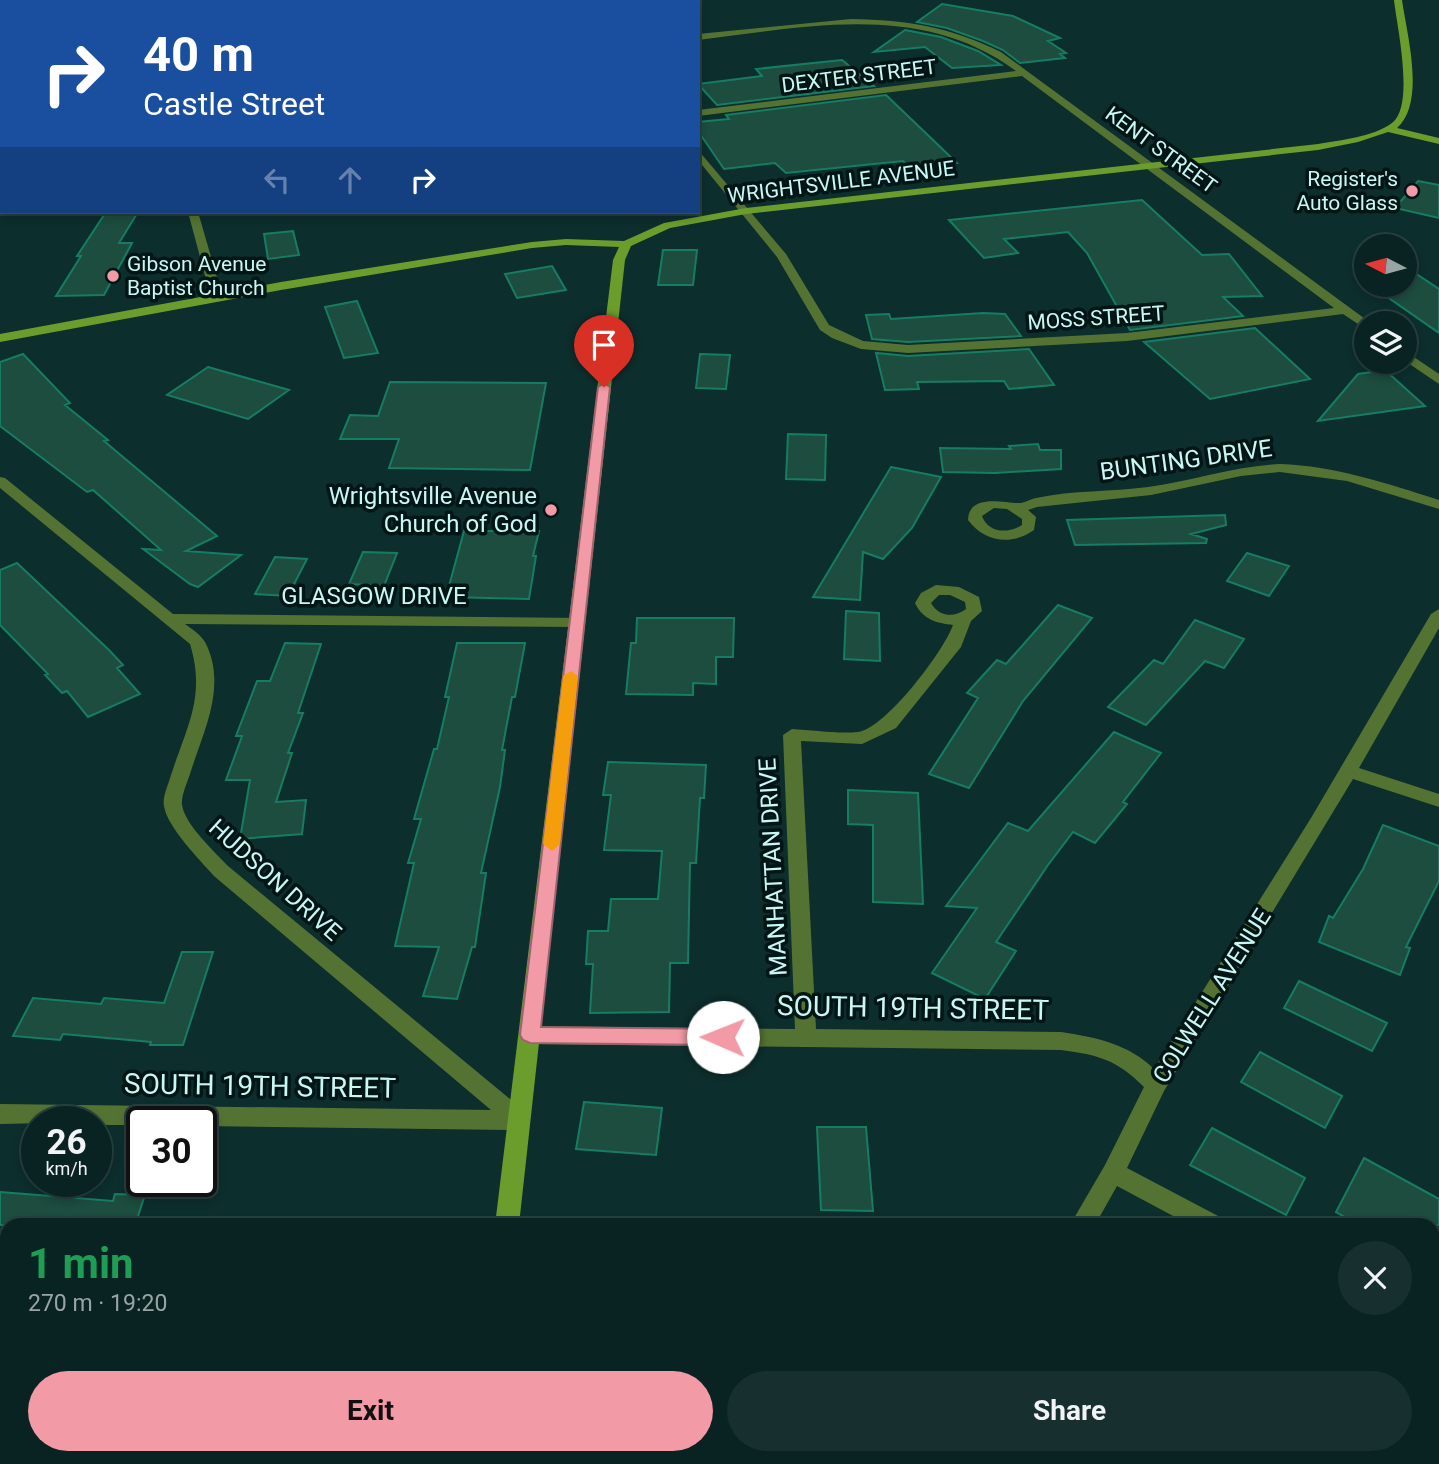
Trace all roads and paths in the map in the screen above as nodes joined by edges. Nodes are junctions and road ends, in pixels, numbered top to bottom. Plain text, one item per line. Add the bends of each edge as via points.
1 (1398, 0) edge
2 (700, 37) edge
3 (1025, 73) junction
4 (700, 113) edge
5 (1388, 129) junction
6 (1439, 141) edge
7 (700, 155) edge
8 (1152, 167) junction
9 (746, 211) junction
10 (194, 214) edge
11 (626, 244) junction
12 (217, 298) junction
13 (1345, 310) junction
14 (1354, 317) edge
15 (0, 338) edge
16 (1417, 364) edge
17 (1439, 380) edge
18 (0, 481) edge
19 (1439, 505) edge
20 (1019, 508) dead end
21 (1439, 614) edge
22 (964, 618) dead end
23 (170, 619) junction
24 (577, 621) junction
25 (1349, 771) junction
26 (1439, 801) edge
27 (530, 1035) junction
28 (806, 1038) junction
29 (1156, 1085) junction
30 (0, 1114) edge
31 (519, 1120) junction
32 (1113, 1172) junction
33 (508, 1218) edge
34 (1086, 1218) edge
35 (1199, 1218) edge

1 - 5 street via 1408,106 1403,118
2 - 3 street, KENT STREET via 843,22 922,26 976,41
3 - 4 street, DEXTER STREET
3 - 8 street, KENT STREET
5 - 6 street
5 - 8 street, WRIGHTSVILLE AVENUE via 1318,147
7 - 9 street
8 - 9 street, WRIGHTSVILLE AVENUE
8 - 13 street, KENT STREET
9 - 11 street, WRIGHTSVILLE AVENUE via 668,225
9 - 13 street, MOSS STREET via 782,256 824,327 849,341 880,348 1113,338
10 - 12 street
11 - 12 street, WRIGHTSVILLE AVENUE via 532,245
11 - 24 street via 619,260
12 - 15 street, WRIGHTSVILLE AVENUE
13 - 14 street, KENT STREET
16 - 17 street
18 - 23 street, HUDSON DRIVE
19 - 20 street, BUNTING DRIVE via 1344,476 1284,468
21 - 25 street, COLWELL AVENUE
22 - 28 street, MANHATTAN DRIVE via 955,643 890,724 862,738 792,736
23 - 24 street, GLASGOW DRIVE
23 - 31 street, HUDSON DRIVE via 197,642 205,689 197,734 174,796 173,806 187,834 221,871
24 - 27 street
25 - 26 street
25 - 29 street, COLWELL AVENUE
27 - 28 street, SOUTH 19TH STREET
27 - 31 street
28 - 29 street, SOUTH 19TH STREET via 1091,1045 1132,1061
29 - 32 street, COLWELL AVENUE
30 - 31 street, SOUTH 19TH STREET
31 - 33 street
32 - 34 street, COLWELL AVENUE
32 - 35 street

